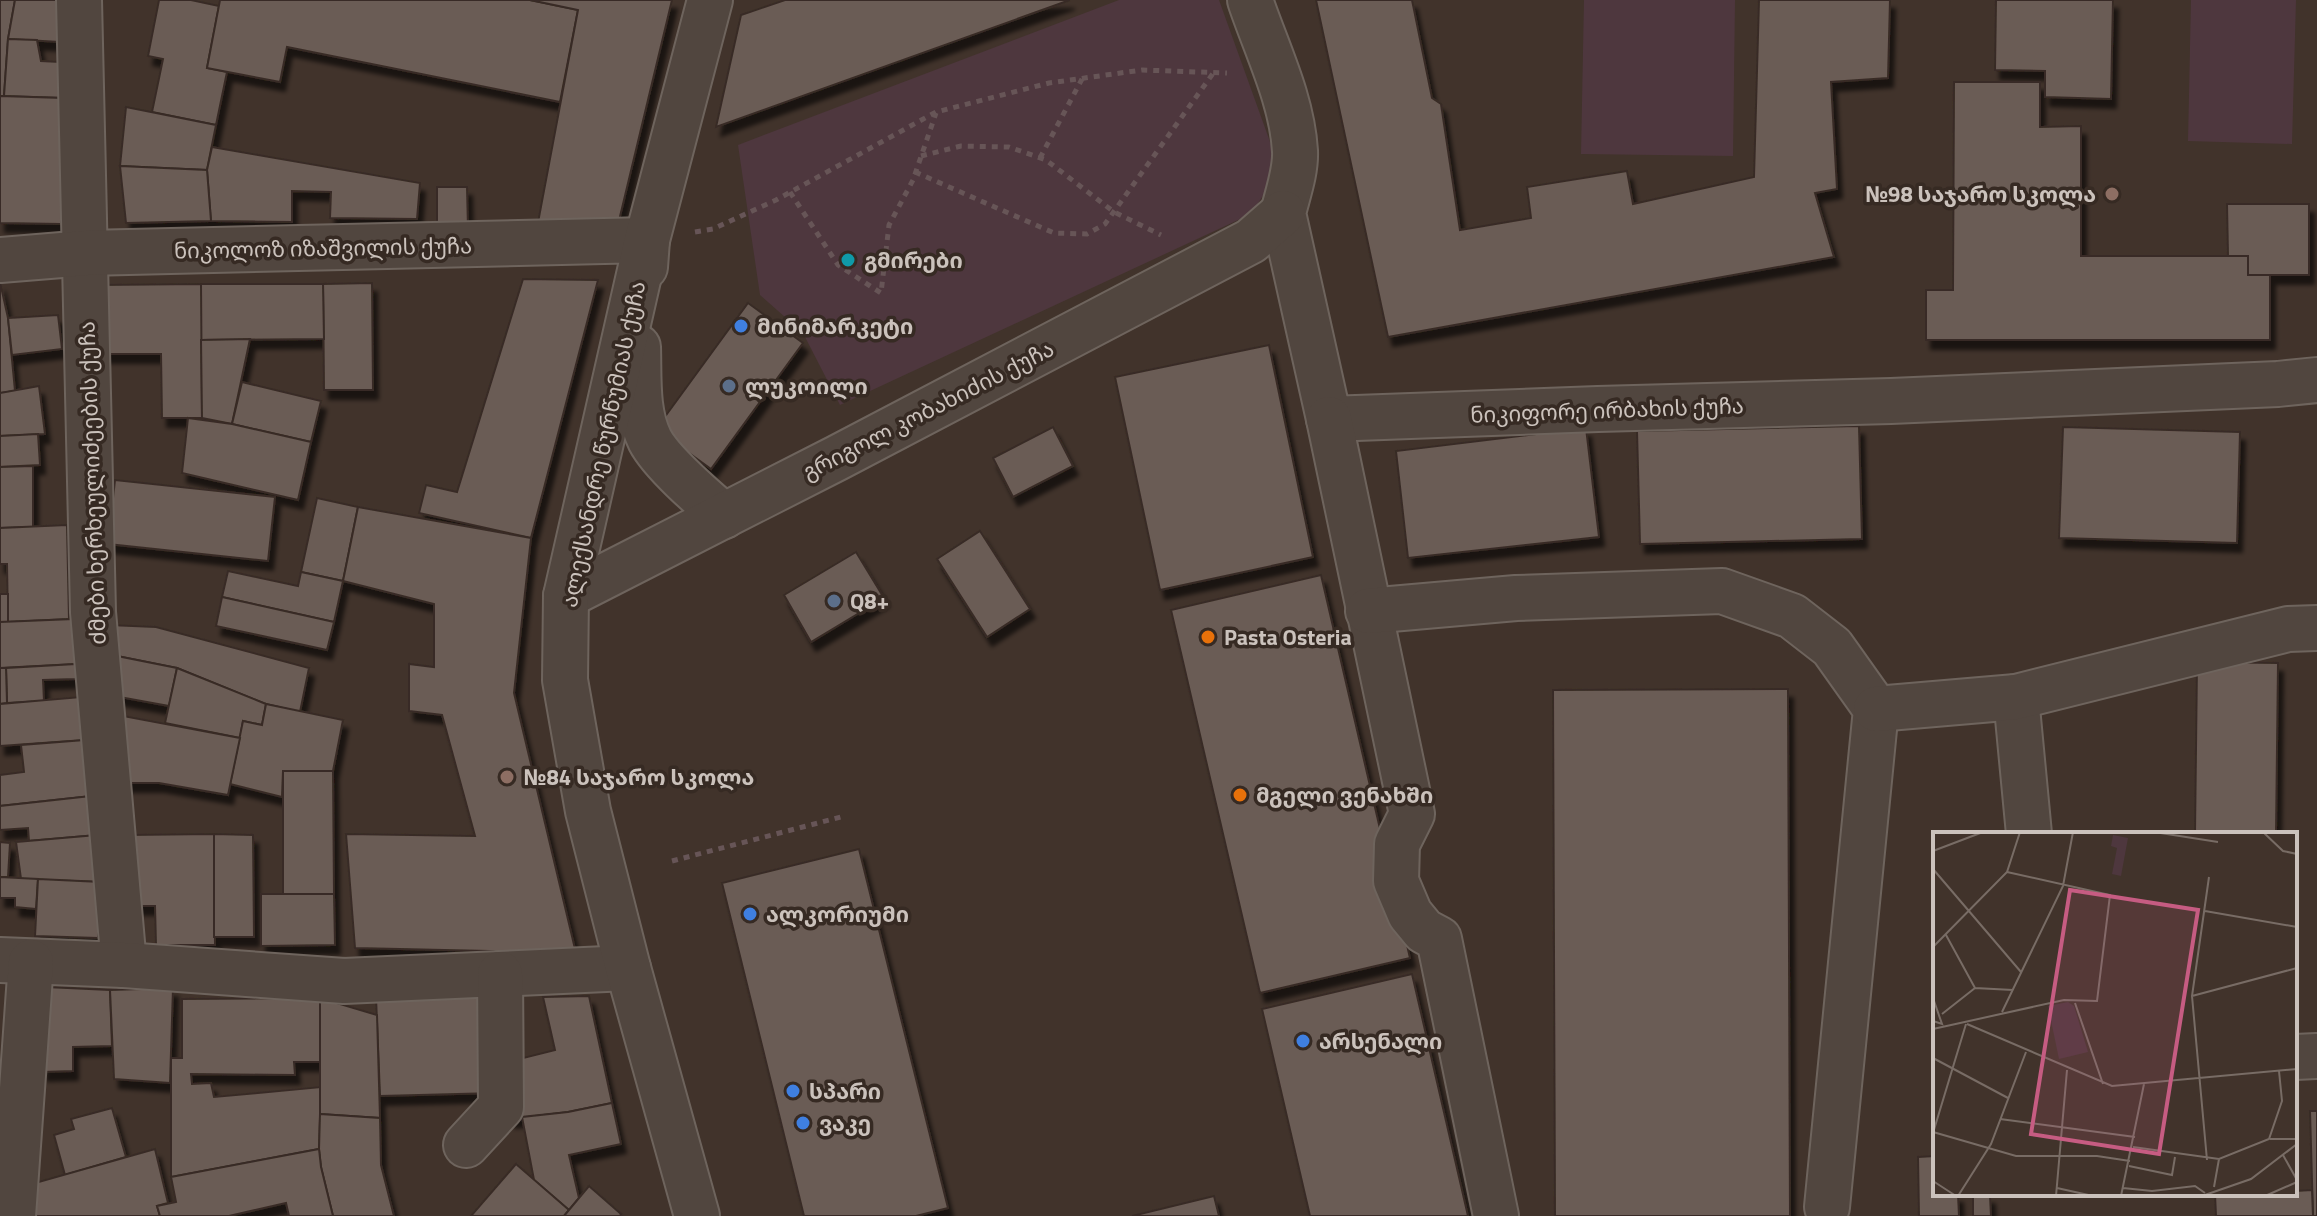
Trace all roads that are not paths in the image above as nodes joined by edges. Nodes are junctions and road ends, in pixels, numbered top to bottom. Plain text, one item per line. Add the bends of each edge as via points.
1 (79, 0) edge
2 (710, 0) edge
3 (1250, 0) edge
4 (1283, 213) junction
5 (647, 240) junction
6 (86, 253) junction
7 (0, 260) edge
8 (2317, 380) edge
9 (1329, 419) junction
10 (724, 516) junction
11 (566, 596) junction
12 (1368, 611) junction
13 (2317, 628) edge
14 (2016, 697) junction
15 (1876, 709) junction
16 (2029, 832) edge
17 (15, 961) edge
18 (124, 965) junction
19 (628, 968) junction
20 (500, 974) junction
21 (2317, 1056) edge
22 (2297, 1057) edge
23 (466, 1145) dead end
24 (1827, 1207) dead end
25 (13, 1216) edge
26 (697, 1216) edge
27 (1496, 1216) edge

1 - 6 street, ძმები ხერხეულიძეების ქუჩა
2 - 5 street, ალექსანდრე წურწუმიას ქუჩა
3 - 4 street via 1289,113 1295,153
4 - 9 street
4 - 10 street, გრიგოლ კობახიძის ქუჩა via 1251,241
5 - 6 street, ნიკოლოზ იზაშვილის ქუჩა
5 - 10 street via 638,346 640,405 650,439
5 - 11 street, ალექსანდრე წურწუმიას ქუჩა
6 - 7 street, ნიკოლოზ იზაშვილის ქუჩა
6 - 18 street, ძმები ხერხეულიძეების ქუჩა via 93,612
8 - 9 street, ნიკიფორე ირბახის ქუჩა via 1907,401
9 - 12 street
10 - 11 street, გრიგოლ კობახიძის ქუჩა
11 - 19 street, ალექსანდრე წურწუმიას ქუჩა via 568,698 588,811
12 - 15 street via 1516,598 1722,591 1792,616 1832,647
12 - 27 street via 1412,814 1397,844 1396,881 1410,914 1439,939
13 - 14 street via 2288,629
14 - 15 street
14 - 16 street
15 - 24 street
17 - 18 street
17 - 25 street
18 - 20 street via 344,981
19 - 20 street
19 - 26 street, ალექსანდრე წურწუმიას ქუჩა
20 - 23 street via 501,1107
21 - 22 street

